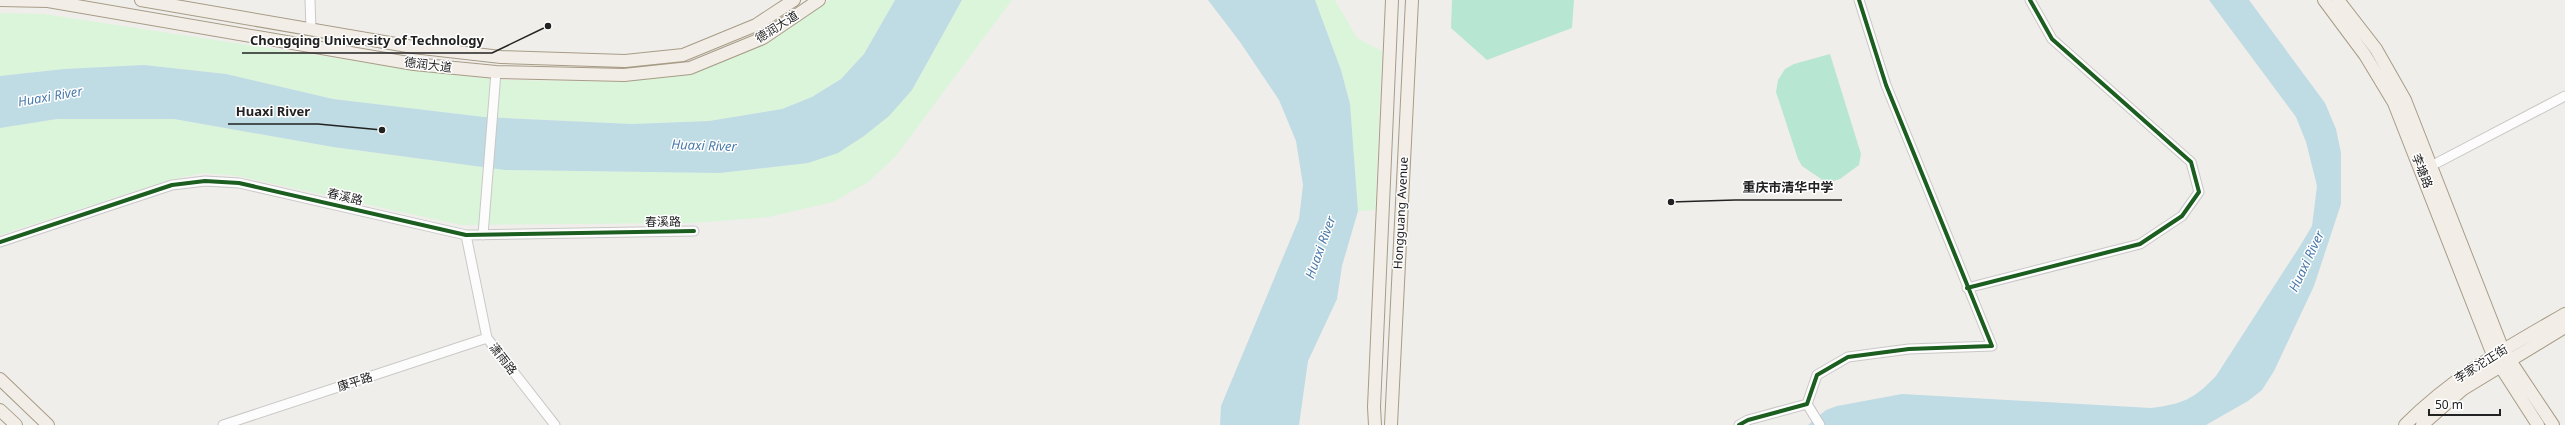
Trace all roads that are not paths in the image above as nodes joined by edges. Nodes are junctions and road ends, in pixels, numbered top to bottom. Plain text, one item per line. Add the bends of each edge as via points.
1 (0, 0) edge
2 (142, 0) edge
3 (310, 0) edge
4 (794, 0) edge
5 (819, 0) edge
6 (1392, 0) edge
7 (1412, 0) edge
8 (1859, 0) edge
9 (2030, 0) edge
10 (2324, 0) edge
11 (2338, 0) edge
12 (311, 30) junction
13 (496, 72) junction
14 (2565, 96) edge
15 (2433, 165) junction
16 (694, 231) dead end
17 (466, 235) junction
18 (483, 235) junction
19 (0, 242) edge
20 (1967, 288) junction
21 (2565, 314) edge
22 (2565, 327) edge
23 (487, 338) junction
24 (2492, 355) junction
25 (2507, 355) junction
26 (2499, 366) junction
27 (0, 379) edge
28 (1807, 404) junction
29 (0, 410) edge
30 (1819, 423) edge
31 (16, 425) edge
32 (48, 425) edge
33 (223, 425) edge
34 (555, 425) edge
35 (1375, 425) edge
36 (1392, 425) edge
37 (1739, 425) edge
38 (2405, 425) edge
39 (2422, 425) edge
40 (2538, 425) edge
41 (2553, 425) edge

1 - 13 main road, 德润大道 via 48,1 414,64
2 - 12 main road, 德润大道
3 - 12 street
4 - 12 main road, 德润大道 via 756,25 683,55 625,62 501,57 414,47
5 - 13 main road, 德润大道 via 763,38 690,68 624,76
6 - 35 main road, Hongguang Avenue
7 - 36 main road, Hongguang Avenue
8 - 20 street via 1886,85
9 - 20 street via 2052,39 2191,162 2199,192 2182,216 2140,244
10 - 24 main road, 李塘路 via 2365,55 2394,103
11 - 15 main road, 李塘路 via 2392,73
13 - 18 street
14 - 15 street
15 - 25 main road, 李塘路
16 - 18 street, 春溪路
17 - 18 street, 春溪路
17 - 19 street, 春溪路 via 239,183 205,181 172,185
17 - 23 street, 潇雨路
20 - 28 street via 1992,346 1848,356 1817,376
21 - 25 main road, 李家沱正街
22 - 25 main road, 李家沱正街
23 - 33 street, 康平路
23 - 34 street, 潇雨路
24 - 25 main road, 李家沱正街
24 - 26 main road, 李塘路
24 - 38 main road, 李家沱正街 via 2439,392
25 - 26 main road, 李家沱正街
25 - 41 main road, 李塘路
26 - 39 main road, 李家沱正街 via 2453,396
26 - 40 main road, 李塘路
27 - 32 main road
28 - 30 street
28 - 37 street via 1748,420
29 - 31 main road

